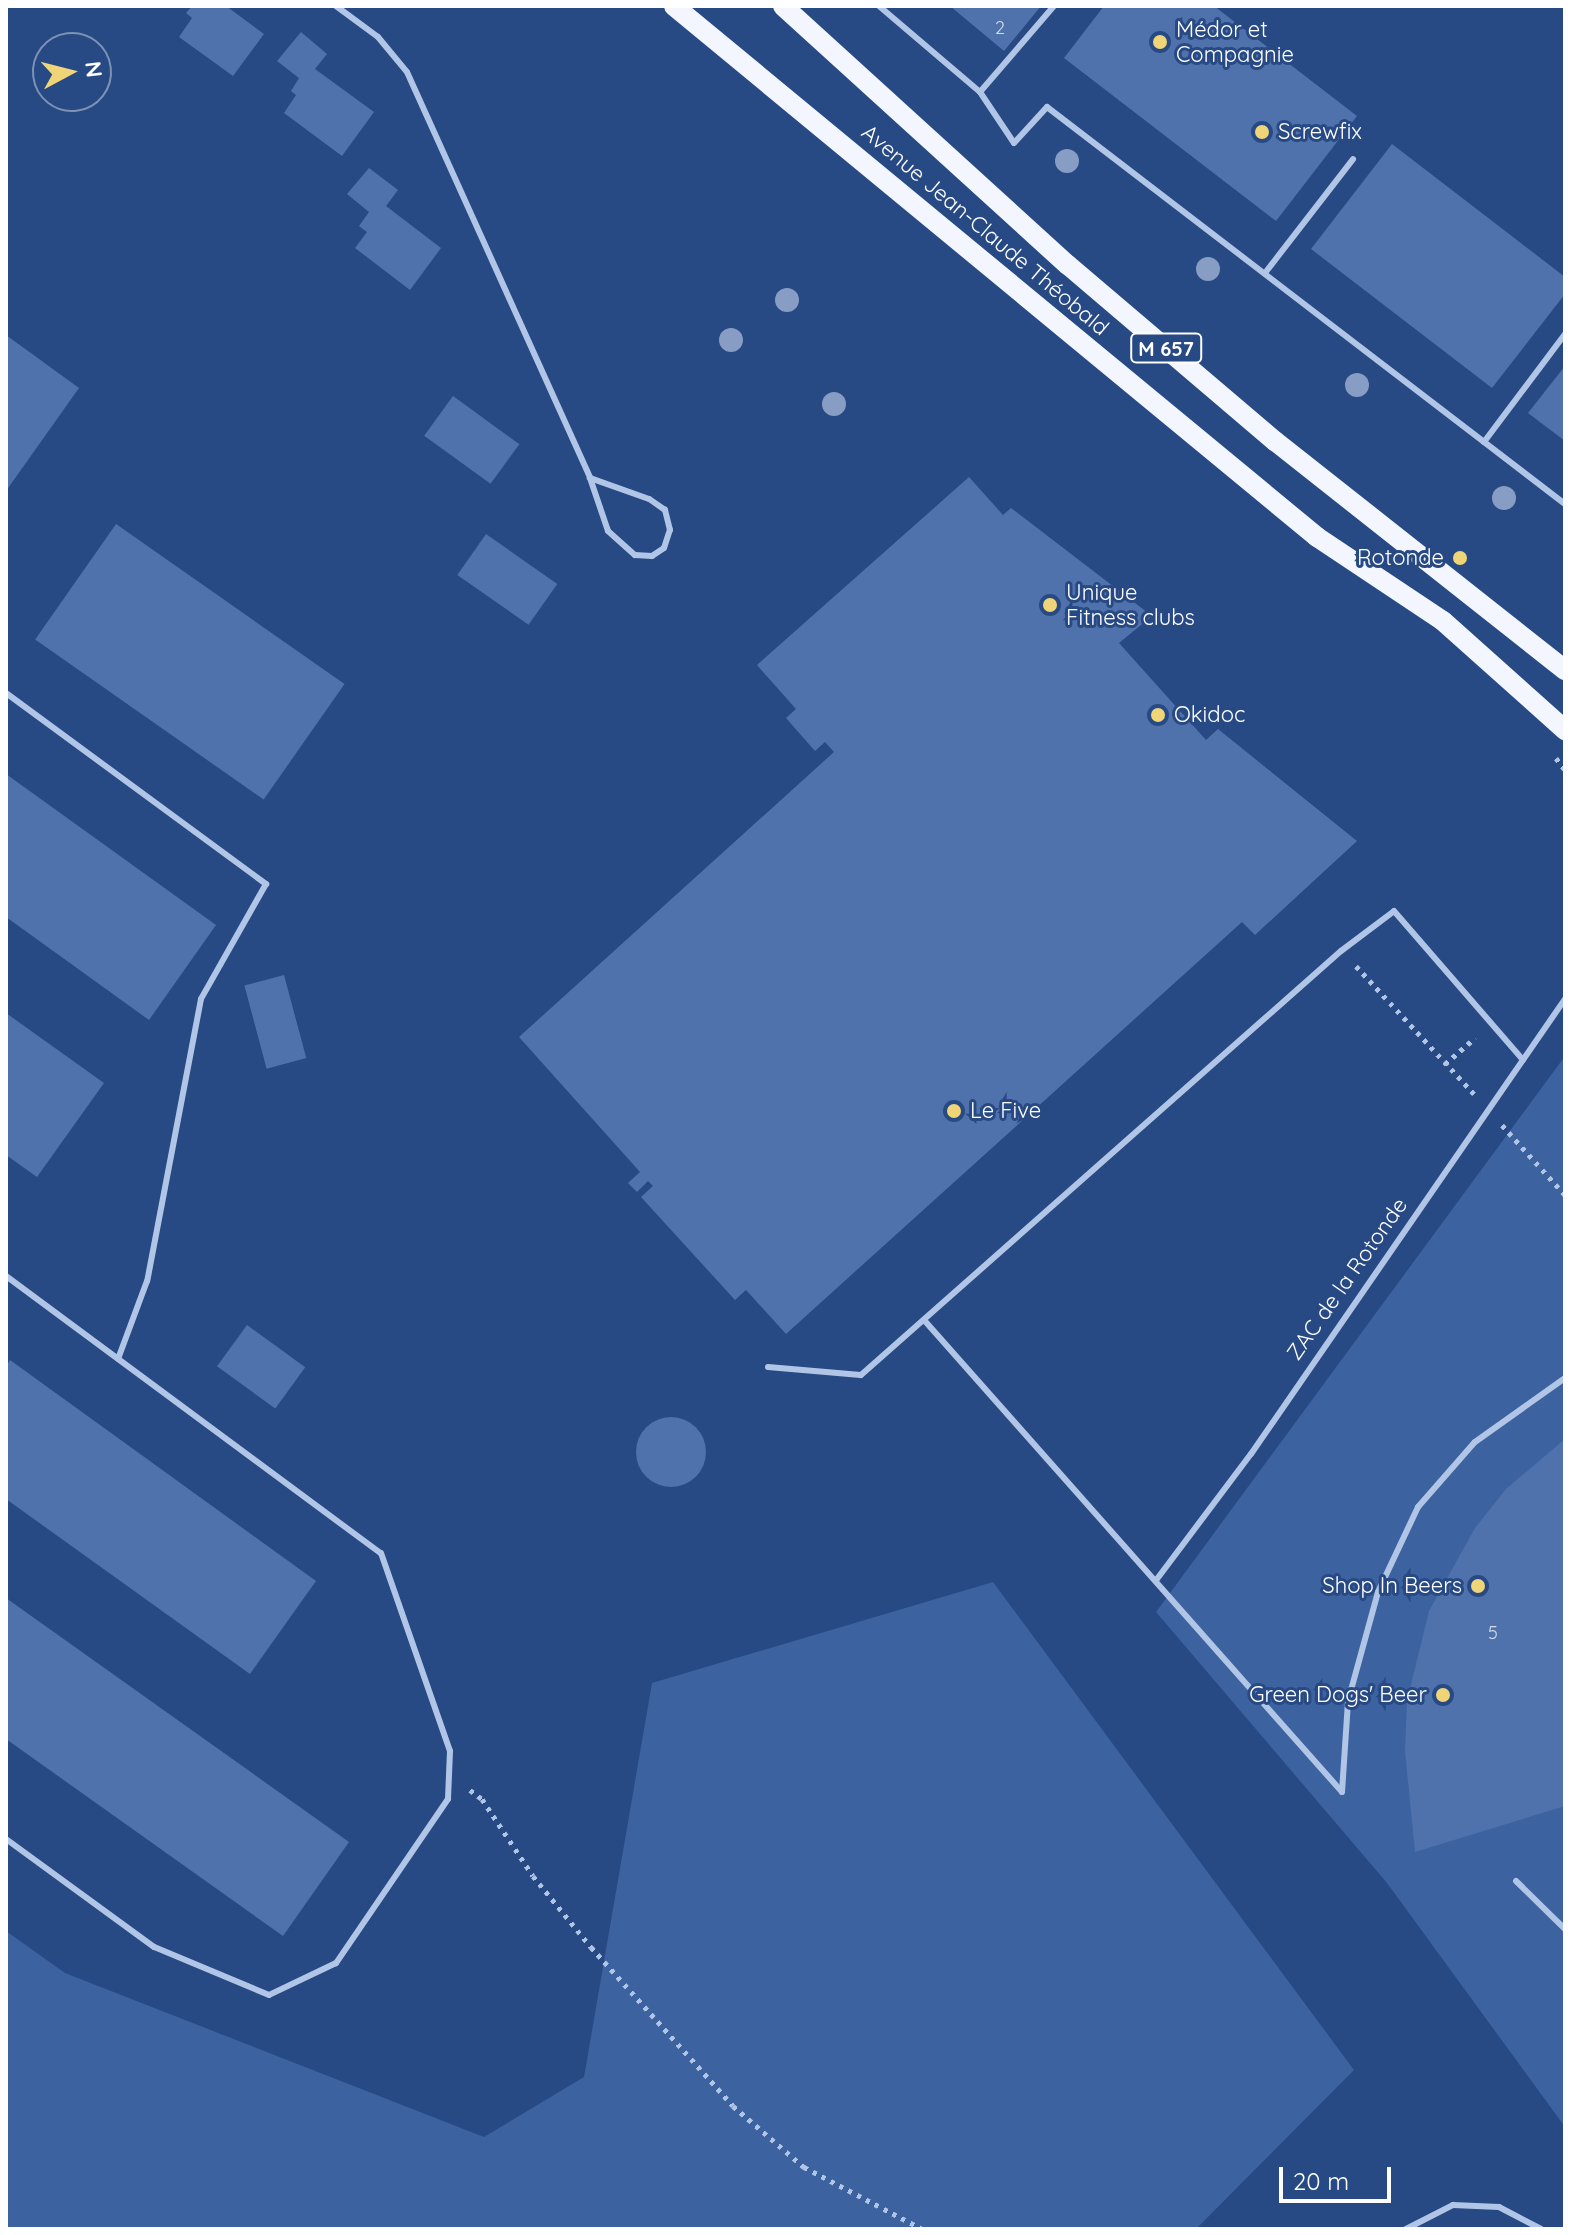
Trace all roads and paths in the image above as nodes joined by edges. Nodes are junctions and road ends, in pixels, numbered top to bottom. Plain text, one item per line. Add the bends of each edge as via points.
1 (336, 6) edge
2 (674, 6) edge
3 (783, 6) edge
4 (879, 6) edge
5 (1054, 6) edge
6 (980, 92) junction
7 (1353, 159) dead end
8 (1265, 273) junction
9 (1565, 334) edge
10 (1484, 442) junction
11 (590, 478) junction
12 (1565, 504) edge
13 (1565, 670) edge
14 (6, 693) edge
15 (1565, 730) edge
16 (1341, 951) junction
17 (1565, 999) edge
18 (1492, 1024) junction
19 (1523, 1060) junction
20 (1445, 1064) junction
21 (1488, 1109) junction
22 (1565, 1195) edge
23 (6, 1276) edge
24 (924, 1320) junction
25 (118, 1359) junction
26 (768, 1367) dead end
27 (1565, 1378) edge
28 (1157, 1579) junction
29 (449, 1776) junction
30 (6, 1839) edge
31 (1516, 1881) dead end
32 (1565, 1929) edge
33 (922, 2229) edge
34 (1406, 2229) edge
35 (1541, 2229) edge

1 - 11 lane via 378,37 407,72
2 - 15 main road, Avenue Jean-Claude Théobald / M 657 via 1317,537 1443,621
3 - 13 main road, Avenue Jean-Claude Théobald / M 657 via 1068,265 1275,441
4 - 6 lane
5 - 6 lane
6 - 8 lane via 1014,143 1047,107
7 - 8 lane
8 - 10 lane
9 - 10 lane
10 - 12 lane
11 - 11 lane via 608,531 621,547 652,556 664,548 670,530 665,510
14 - 25 lane via 266,884 201,999 147,1281
16 - 18 lane via 1394,911
16 - 20 path
16 - 24 lane
17 - 19 lane, ZAC de la Rotonde
18 - 19 lane
18 - 20 path
19 - 21 lane, ZAC de la Rotonde
20 - 21 path
21 - 22 path
21 - 28 lane, ZAC de la Rotonde via 1251,1454
23 - 25 lane
24 - 26 lane via 861,1375
24 - 28 lane
25 - 29 lane via 381,1553 450,1751
27 - 28 lane via 1475,1442 1418,1507 1378,1592 1348,1701 1342,1792
29 - 30 lane via 448,1799 336,1963 269,1995 154,1947
29 - 33 path via 482,1799 533,1876 591,1947 733,2106 804,2167
31 - 32 lane
34 - 35 lane via 1453,2205 1499,2207

